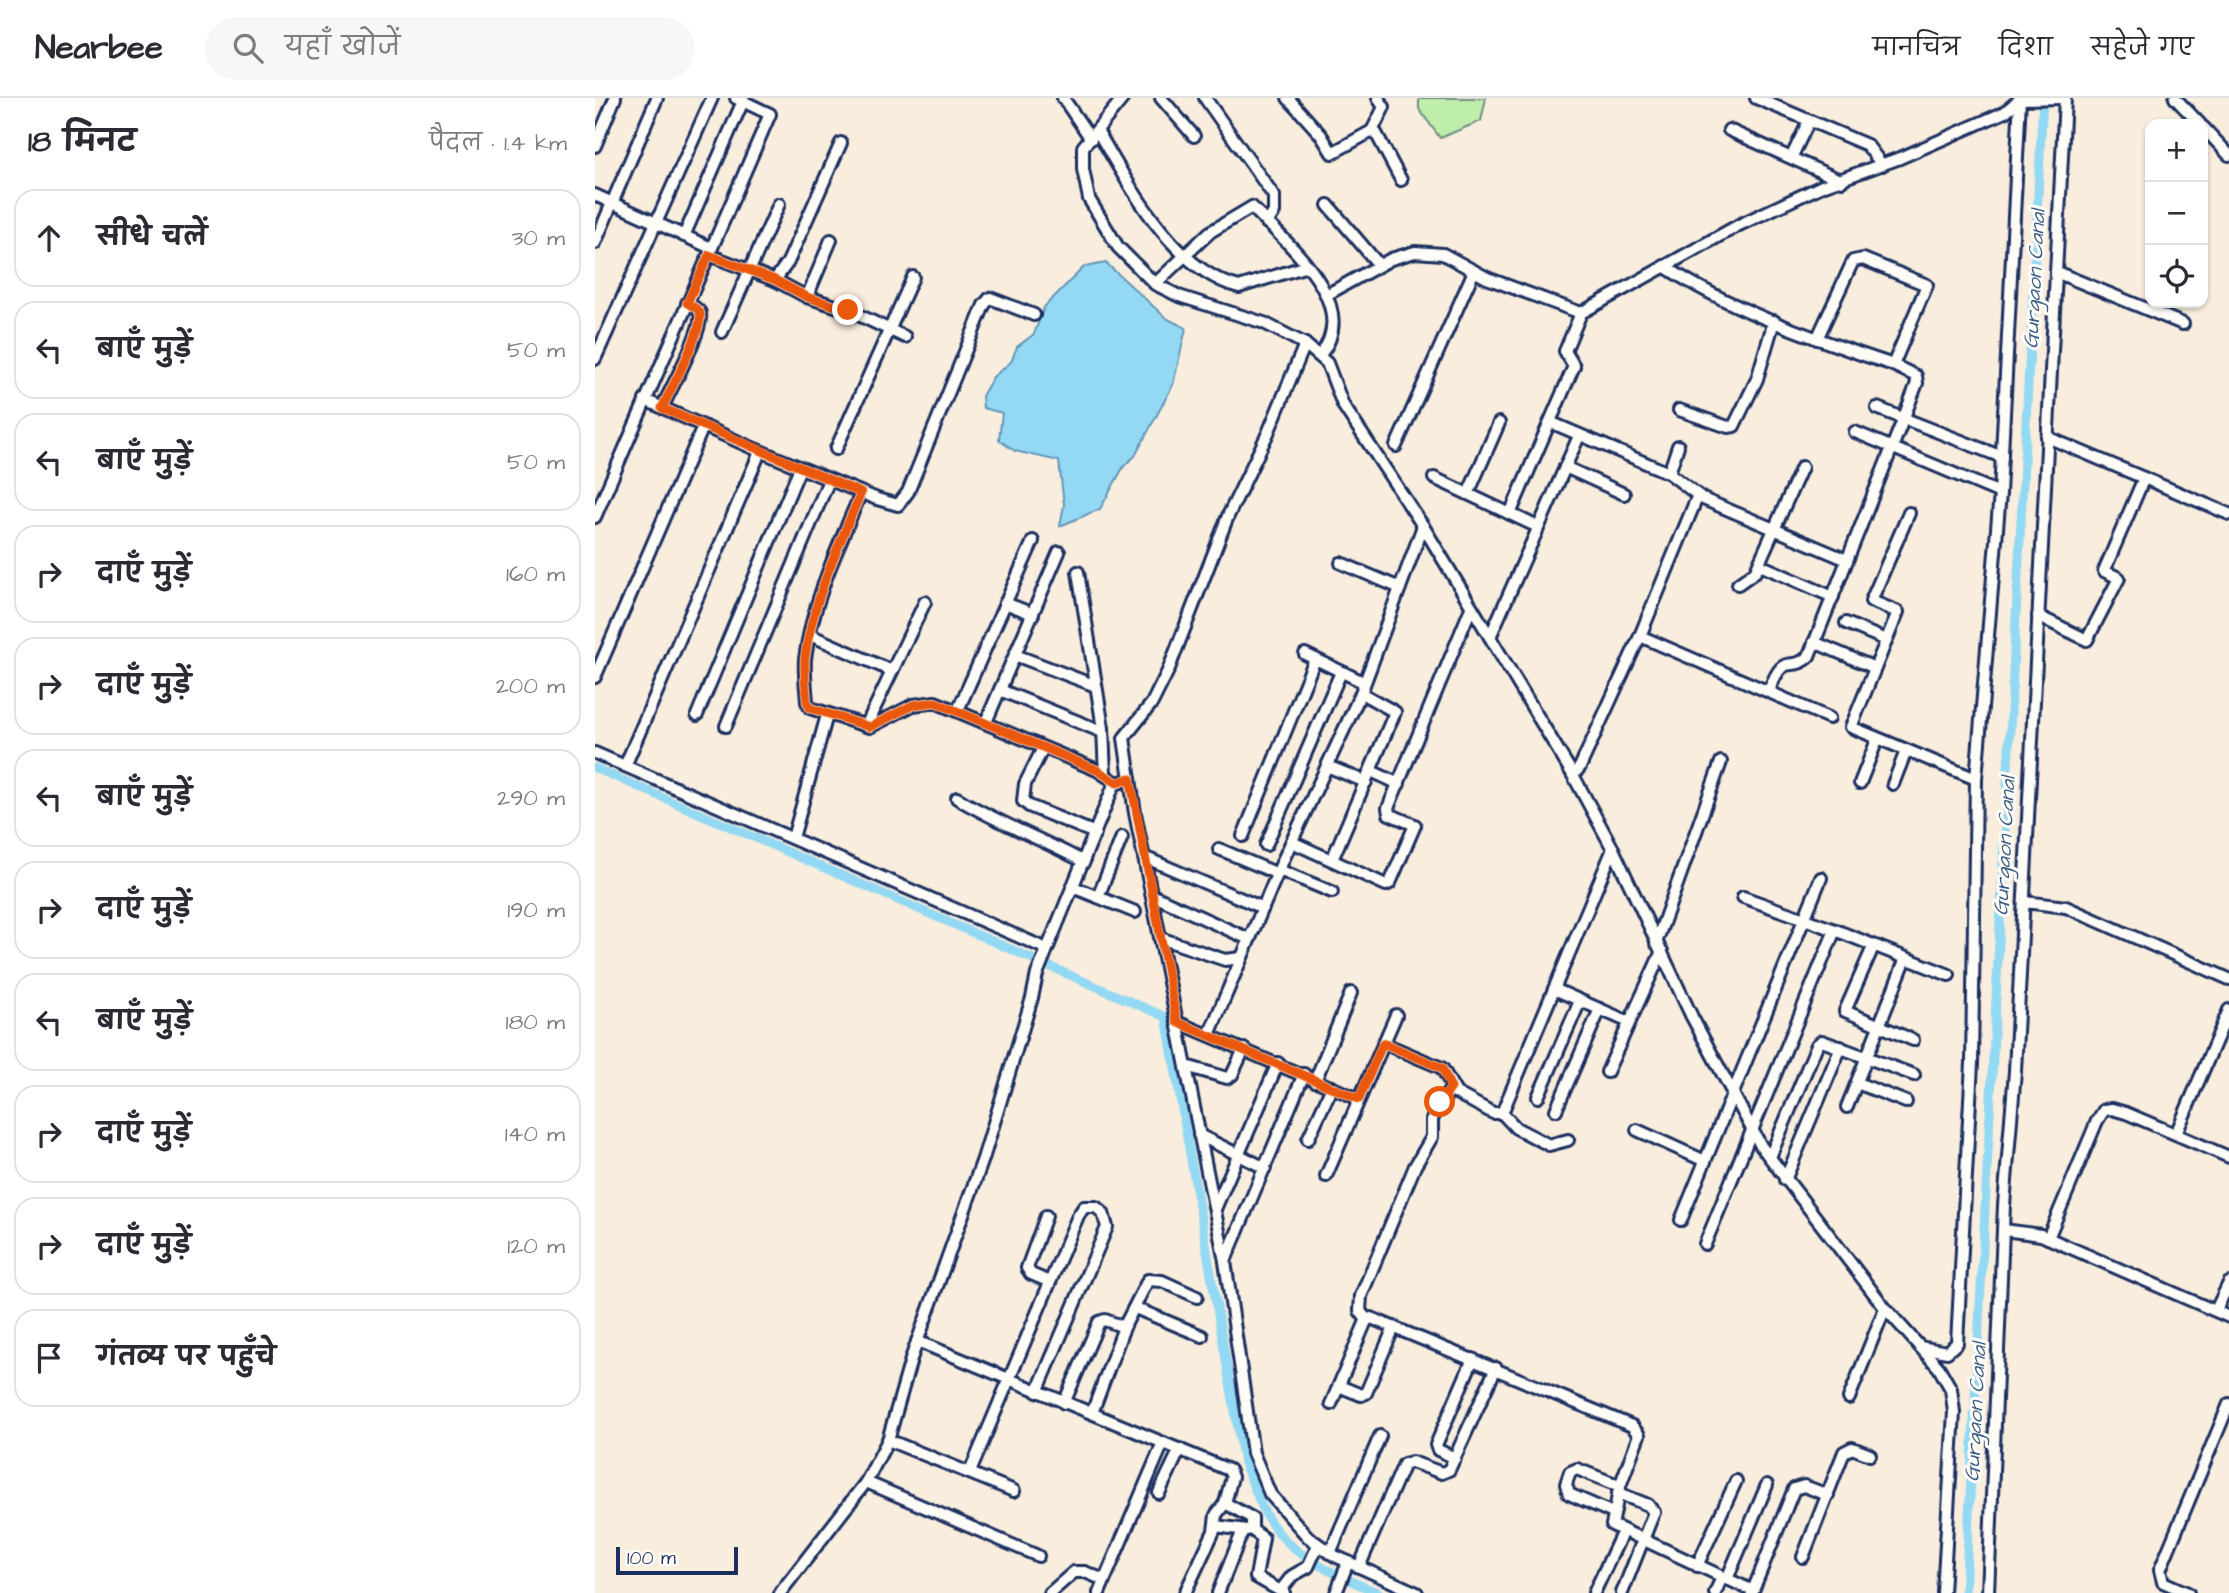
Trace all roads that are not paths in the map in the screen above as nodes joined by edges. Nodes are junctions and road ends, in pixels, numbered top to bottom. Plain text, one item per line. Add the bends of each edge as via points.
1 (615, 98) edge
2 (657, 98) edge
3 (712, 98) edge
4 (1063, 98) edge
5 (1123, 98) edge
6 (1161, 98) edge
7 (1205, 98) edge
8 (1288, 98) edge
9 (1378, 98) edge
10 (1756, 98) edge
11 (2005, 98) edge
12 (2020, 98) edge
13 (2063, 98) edge
14 (2175, 98) edge
15 (2030, 99) edge
16 (2048, 99) edge
17 (740, 100) edge
18 (2005, 112) junction
19 (2194, 119) edge
20 (1809, 121) junction
21 (1729, 130) dead end
22 (1372, 131) junction
23 (2208, 133) edge
24 (1095, 135) junction
25 (1194, 136) dead end
26 (841, 143) dead end
27 (595, 146) edge
28 (2229, 155) edge
29 (1793, 156) junction
30 (1882, 165) junction
31 (1401, 180) dead end
32 (1842, 181) junction
33 (595, 195) edge
34 (612, 203) junction
35 (779, 204) dead end
36 (1328, 205) dead end
37 (656, 223) junction
38 (1267, 223) junction
39 (684, 236) junction
40 (831, 240) dead end
41 (595, 243) edge
42 (710, 251) junction
43 (1185, 256) junction
44 (1379, 265) junction
45 (1307, 266) junction
46 (1664, 266) junction
47 (749, 271) junction
48 (1474, 271) junction
49 (2056, 272) junction
50 (913, 277) dead end
51 (775, 280) junction
52 (1156, 284) junction
53 (1328, 294) junction
54 (807, 297) junction
55 (687, 303) junction
56 (1581, 313) junction
57 (1034, 316) dead end
58 (1774, 321) junction
59 (2183, 324) dead end
60 (889, 330) junction
61 (722, 332) dead end
62 (905, 337) dead end
63 (1817, 339) junction
64 (1305, 344) junction
65 (1320, 355) junction
66 (595, 359) edge
67 (1893, 365) junction
68 (645, 400) junction
69 (662, 408) junction
70 (1877, 408) dead end
71 (1679, 410) dead end
72 (1903, 420) junction
73 (1550, 422) junction
74 (1499, 423) dead end
75 (703, 427) junction
76 (1854, 432) dead end
77 (1579, 436) junction
78 (2047, 437) junction
79 (1396, 446) dead end
80 (1678, 446) dead end
81 (1892, 447) junction
82 (836, 449) dead end
83 (760, 452) junction
84 (2002, 457) junction
85 (1565, 467) junction
86 (1802, 467) dead end
87 (800, 468) junction
88 (1669, 473) junction
89 (1434, 478) dead end
90 (2144, 478) junction
91 (829, 480) junction
92 (861, 493) junction
93 (2000, 493) junction
94 (1468, 494) junction
95 (1625, 494) dead end
96 (1698, 495) junction
97 (1909, 513) dead end
98 (1510, 514) junction
99 (2229, 514) edge
100 (595, 517) edge
101 (1423, 526) junction
102 (1538, 527) junction
103 (1773, 530) junction
104 (1033, 541) dead end
105 (1059, 552) dead end
106 (1847, 560) junction
107 (1341, 563) dead end
108 (1760, 565) junction
109 (1078, 572) dead end
110 (1738, 584) dead end
111 (1400, 588) junction
112 (1833, 597) junction
113 (925, 602) dead end
114 (1005, 603) junction
115 (1471, 608) junction
116 (1033, 614) junction
117 (2038, 616) junction
118 (1846, 624) dead end
119 (810, 635) junction
120 (1640, 636) junction
121 (1490, 637) junction
122 (1886, 640) junction
123 (1814, 642) junction
124 (1015, 655) junction
125 (1875, 668) junction
126 (892, 671) junction
127 (1341, 672) junction
128 (595, 677) edge
129 (1096, 686) junction
130 (1362, 687) junction
131 (1000, 690) junction
132 (1769, 691) junction
133 (958, 710) junction
134 (697, 715) dead end
135 (827, 715) junction
136 (1829, 718) dead end
137 (986, 722) junction
138 (726, 726) dead end
139 (866, 726) junction
140 (1103, 732) junction
141 (1877, 740) junction
142 (1043, 748) junction
143 (1906, 751) junction
144 (595, 753) edge
145 (1721, 762) dead end
146 (625, 766) junction
147 (1327, 766) junction
148 (1105, 775) junction
149 (1573, 775) junction
150 (1368, 777) junction
151 (1976, 779) junction
152 (1122, 781) junction
153 (1399, 783) junction
154 (1860, 783) dead end
155 (1893, 784) dead end
156 (957, 798) dead end
157 (1095, 833) junction
158 (1243, 836) dead end
159 (1122, 837) dead end
160 (793, 838) junction
161 (1292, 842) junction
162 (1266, 845) dead end
163 (1219, 849) dead end
164 (1613, 849) junction
165 (1144, 857) junction
166 (1332, 860) junction
167 (1084, 862) junction
168 (1279, 872) junction
169 (1822, 878) dead end
170 (1073, 887) junction
171 (1332, 892) dead end
172 (1151, 895) junction
173 (1098, 897) junction
174 (1743, 897) dead end
175 (2024, 902) junction
176 (1263, 908) junction
177 (1135, 912) dead end
178 (1806, 921) junction
179 (1835, 930) junction
180 (1160, 938) junction
181 (1249, 939) junction
182 (1659, 947) junction
183 (1873, 947) junction
184 (1046, 951) junction
185 (1241, 958) junction
186 (1906, 958) junction
187 (1949, 975) dead end
188 (2229, 979) edge
189 (1554, 989) junction
190 (1351, 993) dead end
191 (1580, 1001) junction
192 (1600, 1009) junction
193 (2229, 1010) edge
194 (1396, 1015) dead end
195 (1177, 1022) junction
196 (1629, 1022) junction
197 (1879, 1027) junction
198 (1209, 1035) junction
199 (1913, 1040) dead end
200 (1383, 1043) junction
201 (1841, 1047) junction
202 (1244, 1049) junction
203 (1868, 1056) junction
204 (1279, 1063) junction
205 (1186, 1066) junction
206 (1607, 1072) dead end
207 (1304, 1074) junction
208 (1914, 1075) dead end
209 (1315, 1081) junction
210 (1857, 1083) junction
211 (1332, 1087) junction
212 (1451, 1088) junction
213 (1733, 1096) junction
214 (1538, 1097) dead end
215 (1359, 1099) junction
216 (1906, 1102) dead end
217 (1847, 1107) dead end
218 (1556, 1110) dead end
219 (1502, 1113) junction
220 (1637, 1130) dead end
221 (1753, 1131) junction
222 (2176, 1134) junction
223 (1199, 1135) junction
224 (1308, 1139) dead end
225 (1568, 1140) dead end
226 (1238, 1156) junction
227 (1770, 1157) junction
228 (2229, 1157) edge
229 (1705, 1161) junction
230 (1265, 1168) junction
231 (1326, 1176) dead end
232 (1785, 1180) junction
233 (1215, 1209) junction
234 (1046, 1216) dead end
235 (1681, 1220) dead end
236 (2004, 1230) junction
237 (2048, 1238) junction
238 (1705, 1244) dead end
239 (1224, 1261) junction
240 (1050, 1282) junction
241 (2229, 1283) edge
242 (1197, 1297) dead end
243 (1135, 1308) junction
244 (1885, 1308) junction
245 (2216, 1310) junction
246 (2229, 1317) edge
247 (1367, 1320) junction
248 (1124, 1327) junction
249 (1394, 1327) junction
250 (1202, 1336) dead end
251 (917, 1341) junction
252 (1920, 1347) junction
253 (1473, 1359) junction
254 (1496, 1368) junction
255 (1008, 1380) junction
256 (1339, 1386) junction
257 (1037, 1392) junction
258 (1849, 1398) dead end
259 (1064, 1403) junction
260 (1331, 1404) dead end
261 (2229, 1404) edge
262 (1092, 1413) junction
263 (1380, 1436) dead end
264 (888, 1440) junction
265 (1163, 1443) junction
266 (1180, 1449) junction
267 (1870, 1455) dead end
268 (1455, 1458) junction
269 (969, 1472) junction
270 (1736, 1481) dead end
271 (866, 1482) junction
272 (1767, 1485) dead end
273 (1619, 1490) junction
274 (1014, 1491) dead end
275 (1159, 1493) dead end
276 (1828, 1495) junction
277 (1225, 1503) junction
278 (1613, 1513) junction
279 (1215, 1526) junction
280 (1247, 1530) junction
281 (1623, 1531) junction
282 (1643, 1541) junction
283 (1331, 1553) junction
284 (1314, 1554) junction
285 (1038, 1556) dead end
286 (1803, 1557) dead end
287 (1697, 1566) junction
288 (1346, 1575) edge
289 (1725, 1578) junction
290 (1104, 1580) junction
291 (1282, 1592) edge
292 (1752, 1592) edge
293 (780, 1593) edge
294 (1050, 1593) edge
295 (1099, 1593) edge
296 (1185, 1593) edge
297 (1218, 1593) edge
298 (1417, 1593) edge
299 (1594, 1593) edge
300 (1622, 1593) edge
301 (1715, 1593) edge
302 (1943, 1593) edge
303 (1988, 1593) edge
304 (2189, 1593) edge

1 - 27 street
2 - 34 street
3 - 37 street
4 - 24 street
5 - 24 street
6 - 25 street
7 - 38 street via 1274,196 1274,212
8 - 22 street via 1332,153
9 - 22 street via 1383,113
10 - 20 street
11 - 18 street
12 - 15 street
12 - 18 street
12 - 84 street
13 - 16 street
13 - 49 street
14 - 19 street
15 - 16 street
17 - 39 street
17 - 42 street via 770,114
18 - 30 street
20 - 29 street
20 - 30 street via 1867,145
21 - 29 street
22 - 31 street
23 - 28 street
24 - 43 street via 1143,208
24 - 52 street via 1083,147 1089,199 1118,247
26 - 51 street via 788,262
29 - 32 street
30 - 32 street
32 - 46 street via 1739,225
33 - 34 street
34 - 37 street
34 - 41 street
35 - 47 street
36 - 44 street
37 - 39 street
37 - 66 street
38 - 43 street via 1252,206 1210,232
38 - 45 street
39 - 42 street
40 - 54 street
42 - 47 street
42 - 55 street
43 - 45 street via 1239,287
43 - 52 street
44 - 48 street via 1415,252 1443,254
44 - 53 street
45 - 53 street
46 - 56 street
46 - 58 street via 1705,293
47 - 51 street
47 - 61 street
48 - 56 street
48 - 79 street
49 - 59 street
49 - 78 street
50 - 60 street
51 - 54 street
52 - 64 street via 1264,323
53 - 65 street via 1334,324
54 - 60 street
55 - 68 street
55 - 69 street via 701,315
56 - 73 street via 1565,351 1574,366
57 - 92 street via 990,298 903,502 891,504
58 - 63 street
58 - 71 street via 1757,379 1734,426
60 - 62 street
60 - 82 street
63 - 67 street
63 - 67 street via 1846,271 1853,261 1863,259 1927,285
64 - 65 street
64 - 152 street via 1228,516 1168,671 1152,703 1124,738
65 - 101 street via 1343,405
67 - 72 street via 1916,376
68 - 69 street
68 - 100 street
69 - 75 street
70 - 72 street
72 - 81 street
72 - 84 street
73 - 77 street
73 - 98 street
74 - 94 street
75 - 83 street
75 - 128 street
76 - 81 street
77 - 85 street
77 - 88 street
78 - 90 street
78 - 117 street
80 - 88 street
81 - 93 street
81 - 106 street
83 - 87 street
83 - 146 street
84 - 93 street
85 - 95 street
85 - 102 street
86 - 103 street
87 - 91 street
87 - 134 street
88 - 96 street
89 - 94 street
90 - 99 street
90 - 117 street via 2104,571 2119,578 2087,640
91 - 92 street
91 - 138 street
92 - 119 street via 828,570
93 - 151 street
94 - 98 street
96 - 103 street
96 - 120 street
97 - 122 street via 1871,601 1898,612
98 - 102 street
101 - 111 street
101 - 115 street
102 - 121 street
103 - 106 street
103 - 108 street
104 - 114 street
105 - 116 street
106 - 112 street
107 - 111 street
108 - 110 street
108 - 112 street
109 - 129 street
111 - 130 street
112 - 123 street
113 - 126 street
114 - 116 street
114 - 133 street
115 - 121 street
115 - 153 street
116 - 124 street
117 - 175 street
118 - 122 street
119 - 126 street
119 - 135 street via 805,661 807,702 815,712
120 - 132 street
120 - 149 street
121 - 149 street
122 - 125 street
123 - 125 street
123 - 132 street via 1804,661 1777,670
124 - 129 street
124 - 131 street
125 - 141 street via 1851,727
126 - 139 street
127 - 130 street
127 - 158 street via 1310,656
127 - 162 street
129 - 140 street
130 - 147 street
130 - 150 street via 1395,712
131 - 137 street
131 - 140 street
132 - 136 street
133 - 137 street
133 - 139 street via 935,702 913,705 877,725
135 - 139 street
135 - 160 street
137 - 142 street
140 - 148 street
141 - 143 street
141 - 154 street
142 - 148 street
142 - 157 street via 1025,784 1023,801
143 - 151 street
143 - 155 street
144 - 146 street
145 - 182 street
146 - 160 street
147 - 150 street
147 - 161 street
148 - 152 street
149 - 164 street
150 - 153 street
150 - 166 street
151 - 252 street via 1972,1063 1957,1343 1947,1352
152 - 157 street
152 - 165 street
153 - 166 street via 1387,812 1415,828 1390,883
156 - 167 street
157 - 167 street
159 - 173 street
160 - 184 street
161 - 166 street
161 - 168 street
163 - 168 street
164 - 182 street
164 - 189 street
165 - 172 street
165 - 176 street
167 - 170 street
168 - 171 street
168 - 176 street
169 - 178 street
170 - 173 street
170 - 184 street
172 - 180 street
172 - 181 street
173 - 177 street
174 - 178 street
175 - 188 street via 2066,908
175 - 236 street
176 - 181 street
178 - 179 street
178 - 213 street
179 - 183 street
179 - 221 street
180 - 185 street via 1225,960
180 - 195 street
181 - 185 street
182 - 196 street
182 - 213 street
183 - 186 street
183 - 197 street via 1845,1011
184 - 251 street via 983,1159
185 - 198 street
186 - 187 street
186 - 197 street
189 - 191 street
189 - 219 street
190 - 209 street
191 - 192 street
191 - 214 street
192 - 196 street
192 - 218 street
193 - 222 street
194 - 200 street
195 - 198 street
195 - 205 street
196 - 206 street
197 - 199 street
197 - 203 street
198 - 202 street
200 - 212 street via 1442,1068
200 - 215 street
201 - 203 street
201 - 227 street via 1822,1041 1817,1045
201 - 232 street
202 - 204 street
202 - 205 street via 1227,1078
203 - 208 street
203 - 210 street
204 - 207 street
204 - 226 street
205 - 223 street
207 - 209 street
207 - 230 street
209 - 211 street
210 - 216 street
210 - 217 street
211 - 215 street
211 - 224 street
212 - 219 street via 1493,1113
212 - 247 street via 1432,1119 1432,1137 1361,1296 1360,1311
213 - 221 street
213 - 229 street
215 - 231 street
219 - 225 street via 1516,1128 1549,1145
220 - 229 street
221 - 227 street
221 - 238 street
222 - 228 street
222 - 237 street via 2112,1108 2104,1110
223 - 226 street
223 - 233 street
226 - 230 street
226 - 233 street
227 - 232 street
229 - 235 street
230 - 239 street
232 - 244 street
233 - 239 street
234 - 240 street via 1027,1268
236 - 237 street
236 - 303 street
237 - 245 street
239 - 284 street via 1253,1453 1263,1481
240 - 255 street
240 - 257 street via 1081,1210 1088,1206 1100,1209 1107,1227
241 - 245 street
242 - 243 street via 1152,1279 1146,1282
243 - 248 street
243 - 250 street
244 - 252 street
244 - 258 street
245 - 246 street
247 - 249 street via 1374,1318
247 - 256 street
248 - 259 street via 1099,1322
248 - 262 street
249 - 253 street
249 - 256 street via 1366,1393
251 - 255 street
251 - 264 street
252 - 302 street via 1946,1380 1954,1399
253 - 254 street
253 - 268 street via 1436,1445
254 - 268 street
254 - 273 street via 1638,1431
255 - 257 street
255 - 269 street
256 - 260 street
257 - 259 street
259 - 262 street
261 - 304 street via 2160,1570 2163,1582
262 - 265 street
263 - 283 street
264 - 269 street
264 - 271 street
265 - 266 street
265 - 290 street
266 - 275 street
266 - 277 street via 1231,1472
267 - 276 street via 1846,1450
268 - 288 street via 1445,1473 1412,1462 1404,1464
269 - 274 street
270 - 287 street
271 - 285 street
271 - 293 street
272 - 289 street
273 - 278 street
273 - 278 street via 1577,1469 1570,1472 1566,1484 1569,1494
273 - 282 street via 1652,1508 1654,1516
276 - 286 street
276 - 292 street via 1804,1486 1794,1489
277 - 279 street
277 - 280 street via 1252,1518
278 - 281 street via 1612,1525
279 - 280 street
279 - 296 street
280 - 291 street via 1264,1541 1256,1577
280 - 297 street
281 - 282 street
281 - 299 street
282 - 287 street
282 - 300 street
283 - 284 street
283 - 288 street
284 - 291 street
287 - 289 street
288 - 298 street
289 - 292 street
289 - 301 street
290 - 294 street via 1074,1572
290 - 295 street

